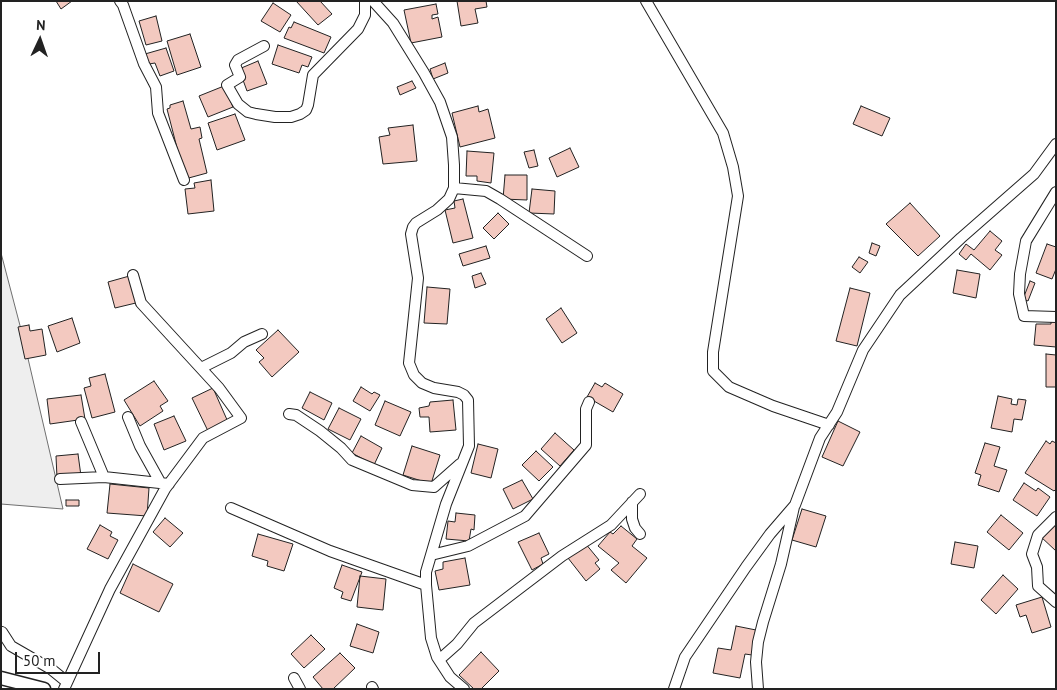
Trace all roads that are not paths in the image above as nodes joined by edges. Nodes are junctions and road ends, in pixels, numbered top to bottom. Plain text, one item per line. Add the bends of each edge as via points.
1 (120, 1) edge
2 (365, 1) edge
3 (373, 1) edge
4 (646, 1) edge
5 (264, 46) dead end
6 (1056, 144) edge
7 (184, 180) dead end
8 (454, 188) junction
9 (1056, 192) edge
10 (588, 256) dead end
11 (133, 275) dead end
12 (1056, 317) edge
13 (262, 334) dead end
14 (201, 368) junction
15 (589, 402) dead end
16 (289, 414) dead end
17 (128, 417) dead end
18 (81, 422) dead end
19 (829, 425) junction
20 (463, 462) junction
21 (104, 477) junction
22 (60, 479) dead end
23 (164, 484) junction
24 (640, 494) dead end
25 (632, 502) junction
26 (795, 505) junction
27 (231, 508) dead end
28 (1056, 517) edge
29 (640, 534) dead end
30 (431, 555) junction
31 (426, 585) junction
32 (1056, 602) edge
33 (2, 632) dead end
34 (439, 660) junction
35 (1, 678) edge
36 (294, 678) dead end
37 (66, 685) edge
38 (44, 689) edge
39 (300, 689) edge
40 (464, 689) edge
41 (674, 689) edge
42 (758, 689) edge

1 - 7 street via 156,87 158,113
2 - 5 street via 365,15 358,28 313,74 308,105 300,114 275,117 248,112 238,104 227,85 240,77 235,65 238,60
3 - 8 street via 393,23 440,102 452,137
4 - 19 street via 723,133 733,167 738,196 713,352 713,371 729,387
6 - 19 street via 1034,174 900,295 863,350
8 - 10 street via 486,191
8 - 20 street via 445,204 413,227 418,278 410,363 414,375 422,383 458,392 468,400 469,446
9 - 12 street via 1026,241 1019,294 1024,316
11 - 14 street via 141,303
13 - 14 street
14 - 23 street via 240,418 203,438
15 - 30 street via 586,409 588,443 525,516 468,546
16 - 20 street via 320,431 352,460 412,485 434,487
17 - 23 street via 140,446
18 - 21 street
19 - 26 street via 820,438
20 - 30 street
21 - 22 street
21 - 23 street
23 - 37 street via 110,589
24 - 25 street
25 - 29 street via 632,519
25 - 34 street via 611,525 562,556 474,623
26 - 41 street via 746,567 685,657
26 - 42 street via 758,642
27 - 31 street via 330,551
28 - 32 street via 1038,534 1032,554 1037,567 1038,586
30 - 31 street
31 - 34 street via 431,638
33 - 37 street via 11,646 51,669
34 - 40 street via 450,677
35 - 38 street
36 - 39 street

